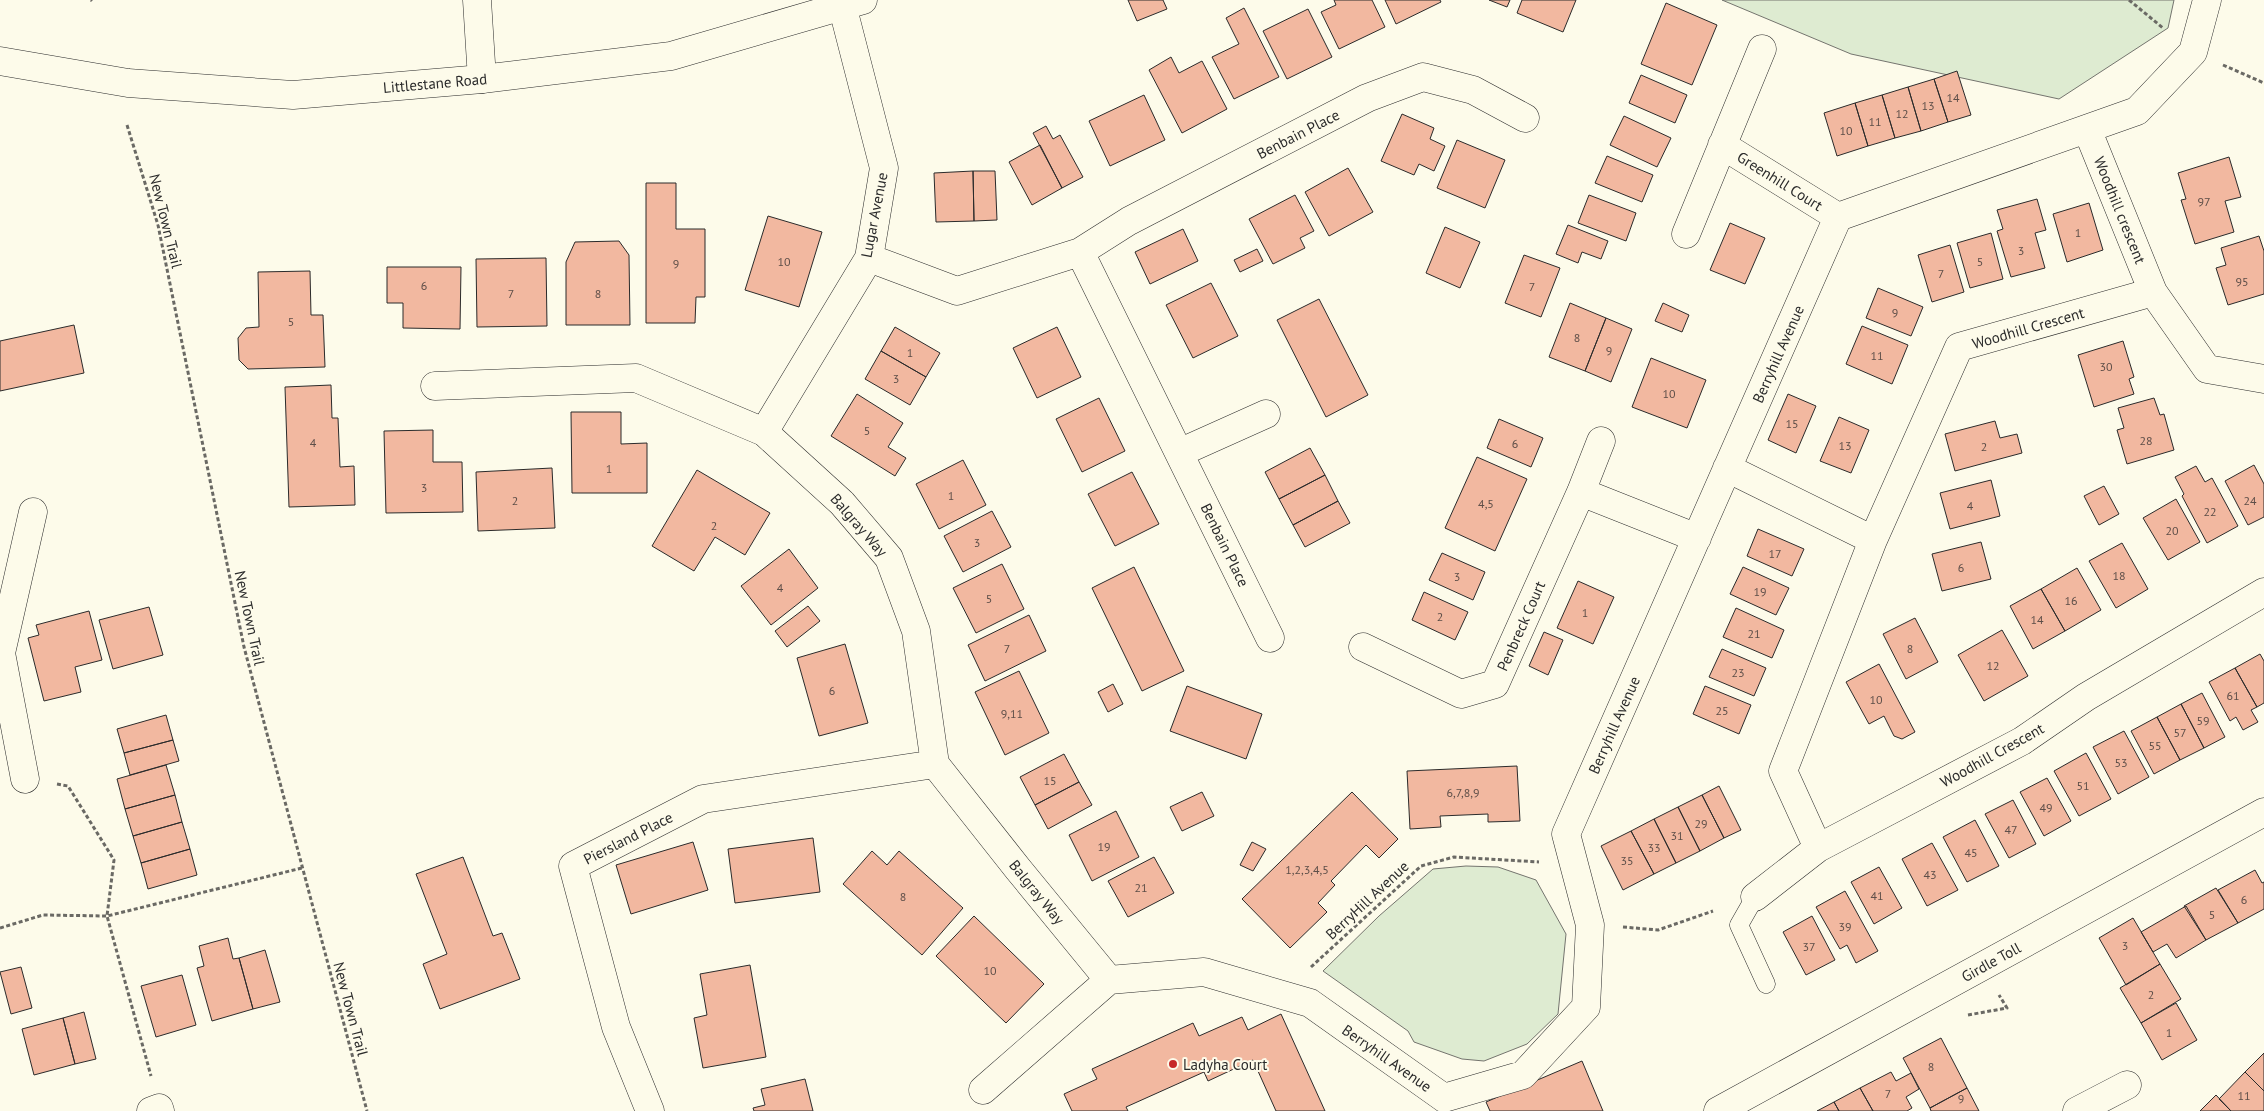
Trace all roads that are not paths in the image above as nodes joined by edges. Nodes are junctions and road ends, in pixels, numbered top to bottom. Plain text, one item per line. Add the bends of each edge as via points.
1 (477, 0) edge
2 (2208, 0) edge
3 (852, 3) edge
4 (1762, 49) dead end
5 (0, 61) edge
6 (482, 79) junction
7 (1525, 118) dead end
8 (2087, 129) junction
9 (1722, 146) junction
10 (1838, 217) junction
11 (1686, 234) dead end
12 (1080, 252) junction
13 (869, 258) junction
14 (2153, 292) junction
15 (2264, 380) edge
16 (435, 386) dead end
17 (1266, 414) dead end
18 (764, 432) junction
19 (1602, 441) dead end
20 (1179, 453) junction
21 (1728, 468) junction
22 (1581, 492) junction
23 (33, 512) dead end
24 (1697, 538) junction
25 (1873, 540) junction
26 (2264, 592) edge
27 (1270, 638) dead end
28 (1363, 647) dead end
29 (8, 735) edge
30 (936, 764) junction
31 (25, 779) road end
32 (2264, 812) edge
33 (1818, 848) junction
34 (1755, 897) joint
35 (1109, 980) junction
36 (1766, 984) dead end
37 (2127, 1085) dead end
38 (983, 1090) dead end
39 (650, 1111) edge
40 (1718, 1111) edge
41 (2077, 1111) edge

1 - 6 street
2 - 8 street via 2193,52 2138,111
3 - 6 street, Littlestane Road via 671,56
3 - 13 street, Lugar Avenue via 884,168
4 - 9 street, Greenhill Court
5 - 6 street, Littlestane Road via 128,83 293,95
7 - 12 street, Benbain Place via 1472,90 1423,77 1358,103 1129,221
8 - 10 street
8 - 14 street, Woodhill crescent
9 - 10 street, Greenhill Court
9 - 11 street, Greenhill Court
10 - 21 street, Berryhill Avenue
12 - 13 street, Benbain Place via 957,291
12 - 20 street, Benbain Place
13 - 18 street, Lugar Avenue
14 - 15 street via 2207,369
14 - 25 street, Woodhill Crescent via 1959,347
16 - 18 street, Balgray Way via 636,378
17 - 20 street
18 - 30 street, Balgray Way via 842,503 889,558 916,631
19 - 22 street, Penbreck Court
20 - 27 street, Benbain Place
21 - 24 street, Berryhill Avenue
21 - 25 street
22 - 24 street
22 - 28 street, Penbreck Court via 1495,684 1461,694
23 - 29 street via 1,653
24 - 35 street, Berryhill Avenue via 1566,834 1590,925 1586,1007 1523,1075 1444,1098 1310,1003 1204,972
25 - 33 street, Woodhill Crescent via 1783,772
26 - 33 street, Woodhill Crescent via 2086,697 2022,741
29 - 31 street
30 - 35 street, Balgray Way
30 - 39 street, Piersland Place via 703,799 573,866 616,1027
32 - 40 street, Girdle Toll
33 - 34 street, Woodhill Crescent
34 - 36 lane via 1738,925
35 - 38 street
37 - 41 street

